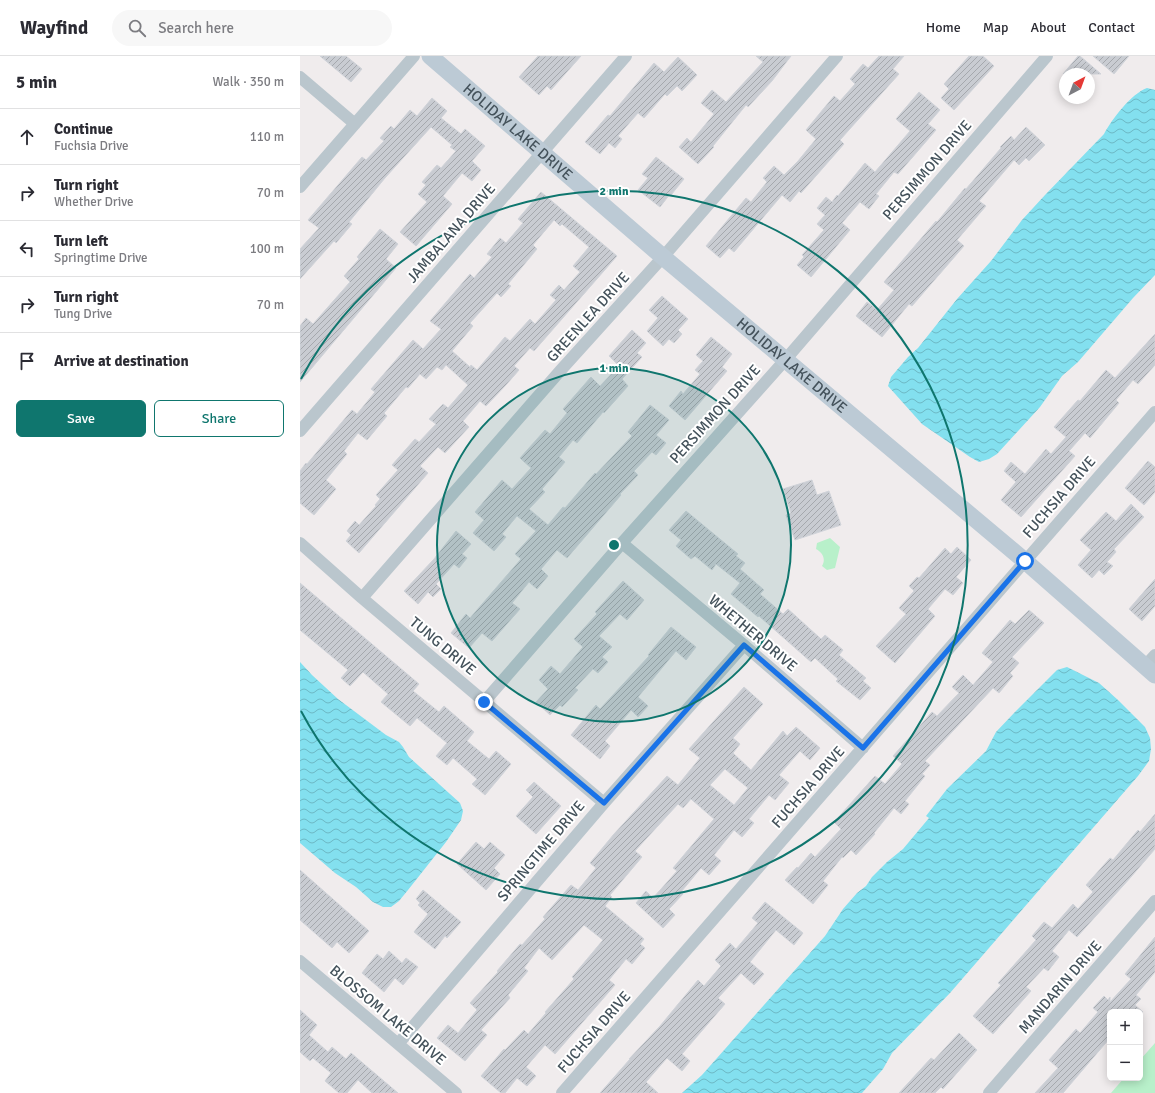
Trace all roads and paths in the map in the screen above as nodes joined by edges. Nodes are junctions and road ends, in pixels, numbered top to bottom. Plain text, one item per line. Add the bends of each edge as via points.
1 (414, 56) edge
2 (430, 56) edge
3 (626, 56) edge
4 (837, 56) edge
5 (1047, 56) edge
6 (300, 77) edge
7 (355, 124) junction
8 (542, 152) junction
9 (300, 187) edge
10 (663, 257) junction
11 (786, 359) junction
12 (1155, 412) edge
13 (300, 431) edge
14 (622, 542) junction
15 (300, 543) edge
16 (1025, 561) junction
17 (362, 598) junction
18 (744, 645) junction
19 (1152, 665) edge
20 (484, 702) junction
21 (863, 748) junction
22 (604, 803) junction
23 (1155, 901) edge
24 (300, 961) edge
25 (398, 1044) junction
26 (456, 1093) edge
27 (562, 1093) edge
28 (989, 1093) edge

1 - 7 street
2 - 8 street, HOLIDAY LAKE DRIVE
3 - 8 street, JAMBALANA DRIVE
4 - 10 street, GREENLEA DRIVE
5 - 11 street, PERSIMMON DRIVE
6 - 7 street
7 - 9 street
8 - 10 street, HOLIDAY LAKE DRIVE
8 - 13 street, JAMBALANA DRIVE
10 - 11 street, HOLIDAY LAKE DRIVE
10 - 17 street, GREENLEA DRIVE
11 - 14 street, PERSIMMON DRIVE
11 - 16 street, HOLIDAY LAKE DRIVE
12 - 16 street, FUCHSIA DRIVE
14 - 18 street, WHETHER DRIVE
14 - 20 street, PERSIMMON DRIVE
15 - 17 street, TUNG DRIVE
16 - 19 street, HOLIDAY LAKE DRIVE
16 - 21 street, FUCHSIA DRIVE
17 - 20 street, TUNG DRIVE
18 - 21 street, WHETHER DRIVE
18 - 22 street, SPRINGTIME DRIVE
20 - 22 street, TUNG DRIVE
21 - 27 street, FUCHSIA DRIVE
22 - 25 street, SPRINGTIME DRIVE
23 - 28 street, MANDARIN DRIVE
24 - 25 street, BLOSSOM LAKE DRIVE
25 - 26 street, BLOSSOM LAKE DRIVE

